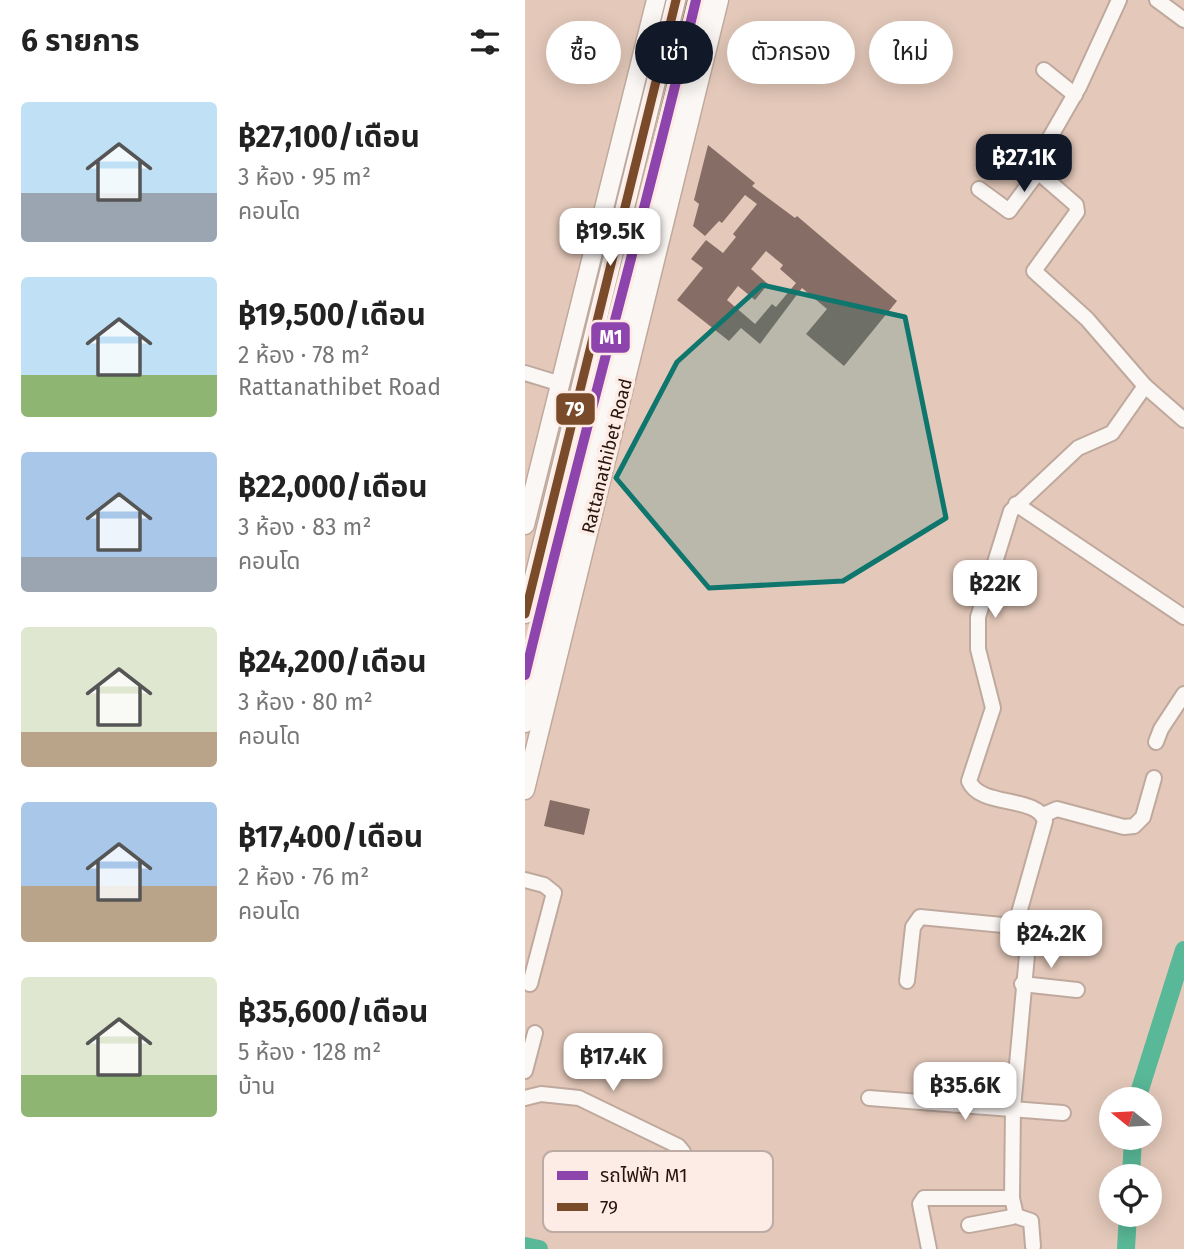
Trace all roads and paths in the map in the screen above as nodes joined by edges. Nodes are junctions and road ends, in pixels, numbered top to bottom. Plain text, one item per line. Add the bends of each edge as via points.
1 (657, 0) edge
2 (676, 0) edge
3 (702, 0) edge
4 (718, 0) edge
5 (1119, 0) edge
6 (1157, 0) edge
7 (1184, 20) edge
8 (1044, 70) dead end
9 (1075, 95) junction
10 (1006, 162) dead end
11 (1037, 169) junction
12 (979, 189) dead end
13 (629, 191) junction
14 (654, 197) junction
15 (525, 373) edge
16 (561, 384) junction
17 (1145, 386) junction
18 (1184, 420) edge
19 (1016, 504) junction
20 (525, 525) edge
21 (525, 612) edge
22 (551, 616) junction
23 (1184, 617) edge
24 (1184, 694) edge
25 (525, 723) edge
26 (1156, 742) dead end
27 (525, 755) edge
28 (1154, 778) dead end
29 (525, 790) edge
30 (1043, 815) junction
31 (525, 880) edge
32 (1023, 927) junction
33 (907, 981) dead end
34 (530, 984) dead end
35 (1022, 984) junction
36 (1077, 990) dead end
37 (535, 1033) dead end
38 (525, 1070) edge
39 (525, 1098) edge
40 (869, 1098) dead end
41 (1013, 1108) junction
42 (1063, 1113) dead end
43 (682, 1151) edge
44 (1012, 1198) junction
45 (1013, 1215) junction
46 (969, 1226) dead end
47 (1033, 1246) dead end
48 (929, 1249) edge

1 - 13 main road
1 - 16 main road
2 - 13 main road
3 - 14 main road, Rattanathibet Road
4 - 14 main road
4 - 29 main road, Rattanathibet Road
5 - 9 street
6 - 7 street
8 - 9 street
9 - 11 street
10 - 11 street via 1027,177
11 - 12 street via 1009,211
11 - 17 street via 1076,205 1077,212 1034,275 1087,319
13 - 21 main road
14 - 22 main road, Rattanathibet Road
15 - 16 street
16 - 20 main road
17 - 18 street
17 - 19 street via 1112,433 1078,448
19 - 23 street
19 - 30 street via 978,617 978,649 993,708 969,781 977,792
22 - 25 main road, Rattanathibet Road
22 - 27 main road
24 - 26 street
28 - 30 street via 1143,817 1134,826 1057,809
30 - 32 street via 1044,831 1019,913
31 - 34 street via 544,884 554,893
32 - 33 street via 921,917 913,927
32 - 35 street via 1028,944
35 - 36 street
35 - 41 street
37 - 38 street
39 - 43 street via 541,1094 579,1098
40 - 41 street
41 - 42 street
41 - 44 street
44 - 45 street
44 - 48 street via 924,1198 920,1204
45 - 46 street via 1005,1221
45 - 47 street via 1031,1221

